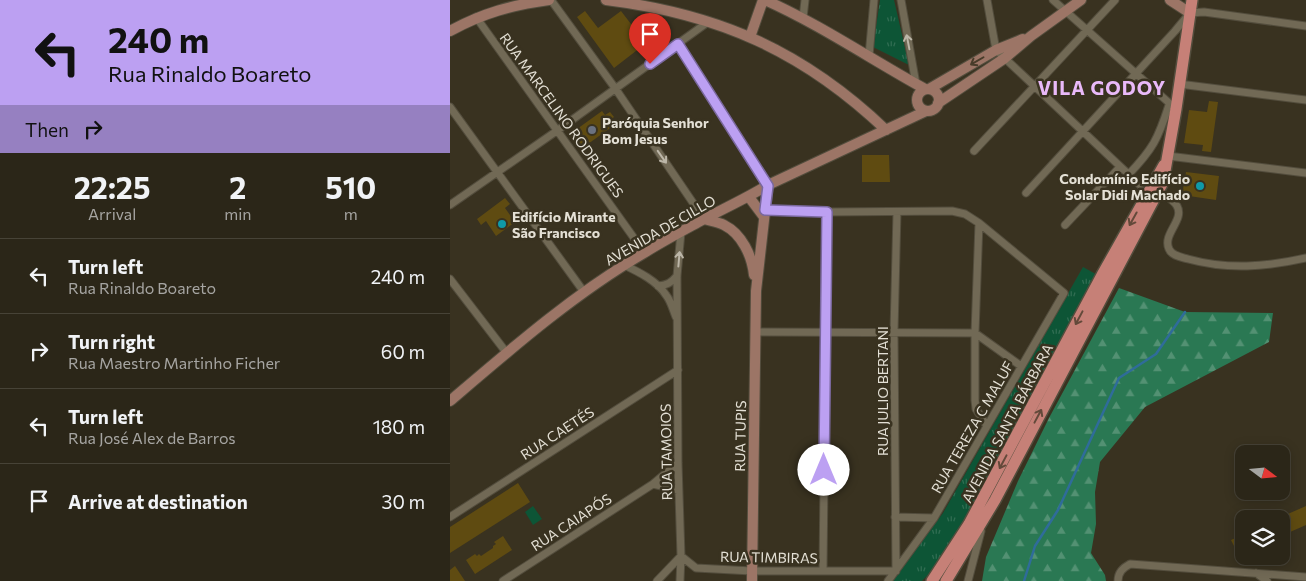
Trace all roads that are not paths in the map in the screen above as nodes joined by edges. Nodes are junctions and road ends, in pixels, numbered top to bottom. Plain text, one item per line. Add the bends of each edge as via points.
1 (550, 0) edge
2 (606, 0) edge
3 (764, 0) edge
4 (805, 0) edge
5 (874, 0) edge
6 (901, 0) edge
7 (987, 0) edge
8 (1053, 0) edge
9 (1081, 0) edge
10 (1115, 0) edge
11 (1170, 0) edge
12 (1192, 0) edge
13 (777, 5) junction
14 (1066, 11) junction
15 (758, 13) junction
16 (1190, 13) junction
17 (476, 17) junction
18 (803, 18) junction
19 (708, 22) junction
20 (1306, 26) edge
21 (450, 31) edge
22 (1087, 31) junction
23 (1031, 36) junction
24 (750, 37) junction
25 (678, 44) junction
26 (996, 50) junction
27 (869, 56) junction
28 (1005, 58) junction
29 (1136, 74) junction
30 (1179, 84) junction
31 (1035, 86) junction
32 (615, 88) junction
33 (921, 92) junction
34 (1306, 100) edge
35 (938, 103) junction
36 (450, 107) edge
37 (1173, 107) junction
38 (926, 111) junction
39 (907, 120) junction
40 (558, 130) junction
41 (886, 130) junction
42 (1083, 132) junction
43 (974, 151) dead end
44 (1167, 159) junction
45 (1120, 167) junction
46 (498, 172) junction
47 (1306, 173) edge
48 (1128, 175) junction
49 (1140, 185) dead end
50 (768, 186) junction
51 (1159, 192) junction
52 (1026, 193) dead end
53 (749, 198) junction
54 (450, 205) edge
55 (827, 212) junction
56 (897, 212) junction
57 (764, 214) junction
58 (704, 219) junction
59 (979, 223) junction
60 (1065, 225) dead end
61 (681, 232) junction
62 (644, 252) junction
63 (748, 252) junction
64 (760, 255) junction
65 (1306, 258) edge
66 (624, 265) junction
67 (677, 276) junction
68 (1107, 277) junction
69 (450, 279) edge
70 (658, 286) junction
71 (756, 291) junction
72 (584, 292) junction
73 (678, 322) junction
74 (824, 331) junction
75 (755, 332) junction
76 (894, 332) junction
77 (975, 333) junction
78 (506, 352) junction
79 (1022, 366) junction
80 (678, 370) junction
81 (450, 400) edge
82 (987, 426) junction
83 (678, 463) junction
84 (653, 484) junction
85 (678, 490) junction
86 (450, 517) edge
87 (895, 517) junction
88 (934, 518) junction
89 (984, 519) junction
90 (681, 556) junction
91 (823, 570) junction
92 (896, 571) junction
93 (1256, 572) junction
94 (752, 576) edge
95 (1306, 577) edge
96 (1281, 578) edge
97 (503, 581) edge
98 (657, 581) edge
99 (680, 581) edge
100 (888, 581) edge
101 (932, 581) edge
102 (946, 581) edge
103 (968, 581) edge
104 (1118, 581) edge
105 (1267, 581) edge

1 - 17 main road via 524,3
1 - 32 street
2 - 19 main road via 653,7
3 - 13 main road
3 - 15 main road
4 - 18 street
5 - 27 street
33 -> 6 street
7 - 26 street
8 - 14 street
9 - 14 main road
10 - 22 street
11 - 16 main road
12 - 16 main road
13 - 15 main road
13 - 18 main road
14 - 22 street
14 - 23 main road
15 - 24 main road
16 - 20 street via 1204,12
16 - 29 street
16 - 30 main road
17 - 21 main road
17 - 40 street, RUA MARCELINO RODRIGUES
18 - 27 main road
19 - 24 main road
19 - 25 street
22 - 29 street
22 - 31 street
23 - 26 main road
23 - 28 main road
24 - 41 main road via 805,65 863,108
25 - 32 street
25 - 50 street
26 - 28 street
26 -> 33 main road
27 - 33 main road
28 - 31 street
28 - 35 main road
29 - 37 street
29 - 42 street
30 - 34 street
30 - 37 main road
31 - 42 street
31 - 43 street
32 - 40 street
32 -> 58 street
33 - 35 main road via 938,96
33 - 38 main road via 920,107
33 - 39 main road
35 - 38 main road, AVENIDA DE CILLO
36 - 46 street
37 - 44 main road
37 - 48 street via 1155,144
38 - 39 main road, AVENIDA DE CILLO
39 - 41 main road, AVENIDA DE CILLO
40 - 46 street
40 - 62 street, RUA MARCELINO RODRIGUES
41 - 50 main road, AVENIDA DE CILLO
42 - 45 street
42 - 52 street
44 - 47 street
44 - 51 main road
44 -> 68 main road
45 - 48 street
45 - 60 street
46 - 54 street
46 - 72 street
48 - 49 street
50 - 53 main road, AVENIDA DE CILLO
50 - 57 main road, RUA TUPIS
51 - 65 street via 1172,200 1179,210 1167,245 1176,256 1201,263 1251,267
51 - 68 main road
53 - 57 main road
53 - 58 main road, AVENIDA DE CILLO
55 - 56 street
55 - 57 street
55 - 74 street
56 - 59 street via 952,211 965,214
56 - 76 street, RUA JULIO BERTANI
57 - 64 main road, RUA TUPIS
58 - 61 main road, AVENIDA DE CILLO
58 - 63 main road, RUA TUPIS via 723,224 733,231
59 - 77 street
59 - 79 street, RUA TEREZA C MALUF via 1064,292
61 - 62 main road, AVENIDA DE CILLO
67 -> 61 street, RUA TAMOIOS
62 - 66 main road, AVENIDA DE CILLO
63 - 64 main road
63 - 71 main road, RUA TUPIS
64 - 71 main road, RUA TUPIS
66 - 70 street, RUA TAMOIOS
66 - 72 main road, AVENIDA DE CILLO
67 - 70 street via 672,283
67 - 73 street, RUA TAMOIOS
89 -> 68 main road, AVENIDA SANTA BÁRBARA
68 -> 101 main road, AVENIDA SANTA BÁRBARA via 970,524
69 - 78 street
70 - 73 street, RUA TAMOIOS via 667,295
71 - 75 main road, RUA TUPIS
72 - 78 main road, AVENIDA DE CILLO
73 - 80 street, RUA TAMOIOS
74 - 75 street
74 - 76 street
74 - 91 street
75 - 94 main road, RUA TUPIS
76 - 77 street
76 - 87 street, RUA JULIO BERTANI
77 - 79 street
77 - 82 street via 976,409
78 - 81 main road, AVENIDA DE CILLO
79 - 82 street, RUA TEREZA C MALUF
80 - 83 street, RUA TAMOIOS
80 - 86 street, RUA CAETÉS
82 - 88 street, RUA TEREZA C MALUF
83 - 84 street, RUA CAIAPÓS
83 - 85 street, RUA TAMOIOS
84 - 85 street
84 - 97 street, RUA CAIAPÓS
85 - 90 street, RUA TAMOIOS
87 - 88 street
87 - 92 street, RUA JULIO BERTANI
88 - 92 street, RUA TEREZA C MALUF
89 - 102 main road, AVENIDA SANTA BÁRBARA
89 - 103 street
90 - 94 street, RUA TIMBIRAS via 696,568
90 - 98 street
90 - 99 street, RUA TAMOIOS
91 - 92 street, RUA TIMBIRAS
91 - 94 street, RUA TIMBIRAS
92 - 100 street, RUA TEREZA C MALUF
93 - 96 street
93 - 104 street via 1130,564 1123,568
93 - 105 street
95 - 96 street

